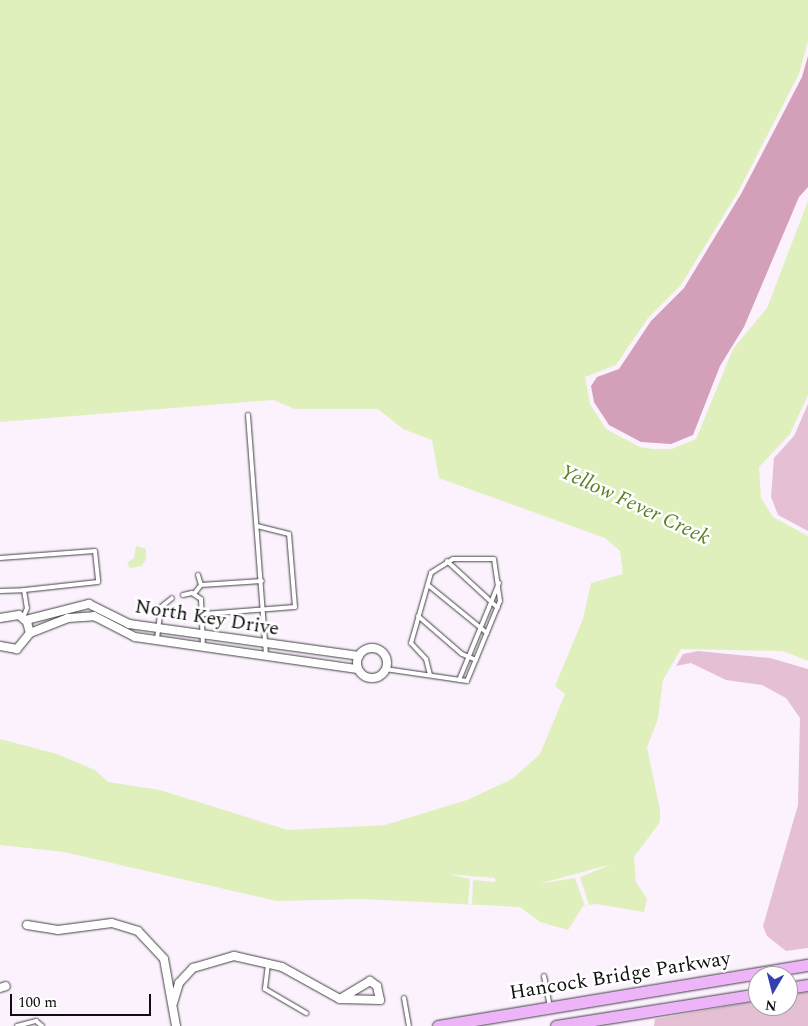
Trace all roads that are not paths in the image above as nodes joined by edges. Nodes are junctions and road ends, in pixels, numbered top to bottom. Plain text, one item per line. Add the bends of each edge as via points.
1 (248, 415) dead end
2 (257, 526) junction
3 (0, 558) edge
4 (447, 561) junction
5 (198, 575) dead end
6 (500, 580) junction
7 (262, 581) junction
8 (428, 584) junction
9 (201, 585) junction
10 (24, 590) junction
11 (0, 591) edge
12 (194, 594) junction
13 (183, 595) dead end
14 (172, 598) dead end
15 (491, 603) junction
16 (498, 608) junction
17 (264, 610) junction
18 (204, 614) junction
19 (418, 616) junction
20 (0, 618) edge
21 (24, 619) junction
22 (158, 629) junction
23 (480, 629) junction
24 (30, 633) junction
25 (487, 633) junction
26 (203, 636) junction
27 (157, 640) junction
28 (267, 643) junction
29 (0, 646) edge
30 (203, 646) junction
31 (266, 655) junction
32 (359, 656) junction
33 (468, 657) junction
34 (476, 660) junction
35 (358, 669) junction
36 (386, 669) junction
37 (430, 676) junction
38 (459, 680) junction
39 (27, 925) dead end
40 (268, 962) junction
41 (808, 965) edge
42 (168, 971) junction
43 (185, 975) junction
44 (544, 976) dead end
45 (691, 984) junction
46 (748, 996) edge
47 (404, 998) dead end
48 (340, 999) junction
49 (172, 1003) junction
50 (695, 1005) junction
51 (550, 1007) junction
52 (306, 1013) dead end
53 (17, 1026) edge
54 (42, 1026) edge
55 (176, 1026) edge
56 (409, 1026) edge
57 (438, 1026) edge
58 (556, 1026) edge

1 - 2 lane
2 - 7 lane
2 - 17 lane via 289,534 294,607
3 - 10 lane via 94,551 98,582
4 - 6 lane via 489,557 497,562
4 - 8 lane via 436,566
4 - 15 lane
5 - 9 lane
6 - 15 lane
6 - 16 lane
7 - 9 lane
7 - 17 lane
8 - 19 lane
8 - 23 lane
9 - 12 lane
10 - 11 lane
10 - 21 lane via 27,608
12 - 13 lane
12 - 18 lane via 200,599
14 - 22 lane via 161,607
15 - 16 lane
15 - 23 lane
16 - 25 lane
17 - 18 lane
17 - 28 lane
18 - 26 lane
19 - 33 lane
19 - 37 lane via 410,643 426,659
20 - 21 street, North Key Drive via 13,613
21 - 22 street, North Key Drive via 89,604 129,624
21 - 24 street
22 - 26 street, North Key Drive
22 - 27 lane
23 - 25 lane
23 - 33 lane
24 - 27 street, North Key Drive via 81,615 94,616 129,635
24 - 29 street via 17,649
25 - 34 lane
26 - 28 street, North Key Drive
26 - 30 lane
27 - 30 street, North Key Drive
28 - 31 lane
28 - 32 street, North Key Drive
30 - 31 street, North Key Drive
31 - 35 street, North Key Drive
32 - 35 street
32 - 36 street via 368,649 379,650 386,658
33 - 34 lane
33 - 38 lane
34 - 38 lane via 467,681
35 - 36 street via 370,678
36 - 37 lane
37 - 38 lane
39 - 42 street via 58,930 125,925 149,938
40 - 43 street via 219,958
40 - 48 street
40 - 52 lane via 265,989
41 - 45 main road, Hancock Bridge Parkway
42 - 43 street
42 - 49 street
43 - 49 street
44 - 51 lane
45 - 50 main road
45 - 51 main road, Hancock Bridge Parkway
46 - 50 main road, Hancock Bridge Parkway
47 - 56 lane
48 - 48 street via 358,1002 380,1000 377,986 370,981
49 - 55 street
50 - 58 main road, Hancock Bridge Parkway
51 - 57 main road, Hancock Bridge Parkway
53 - 54 lane via 36,1021

